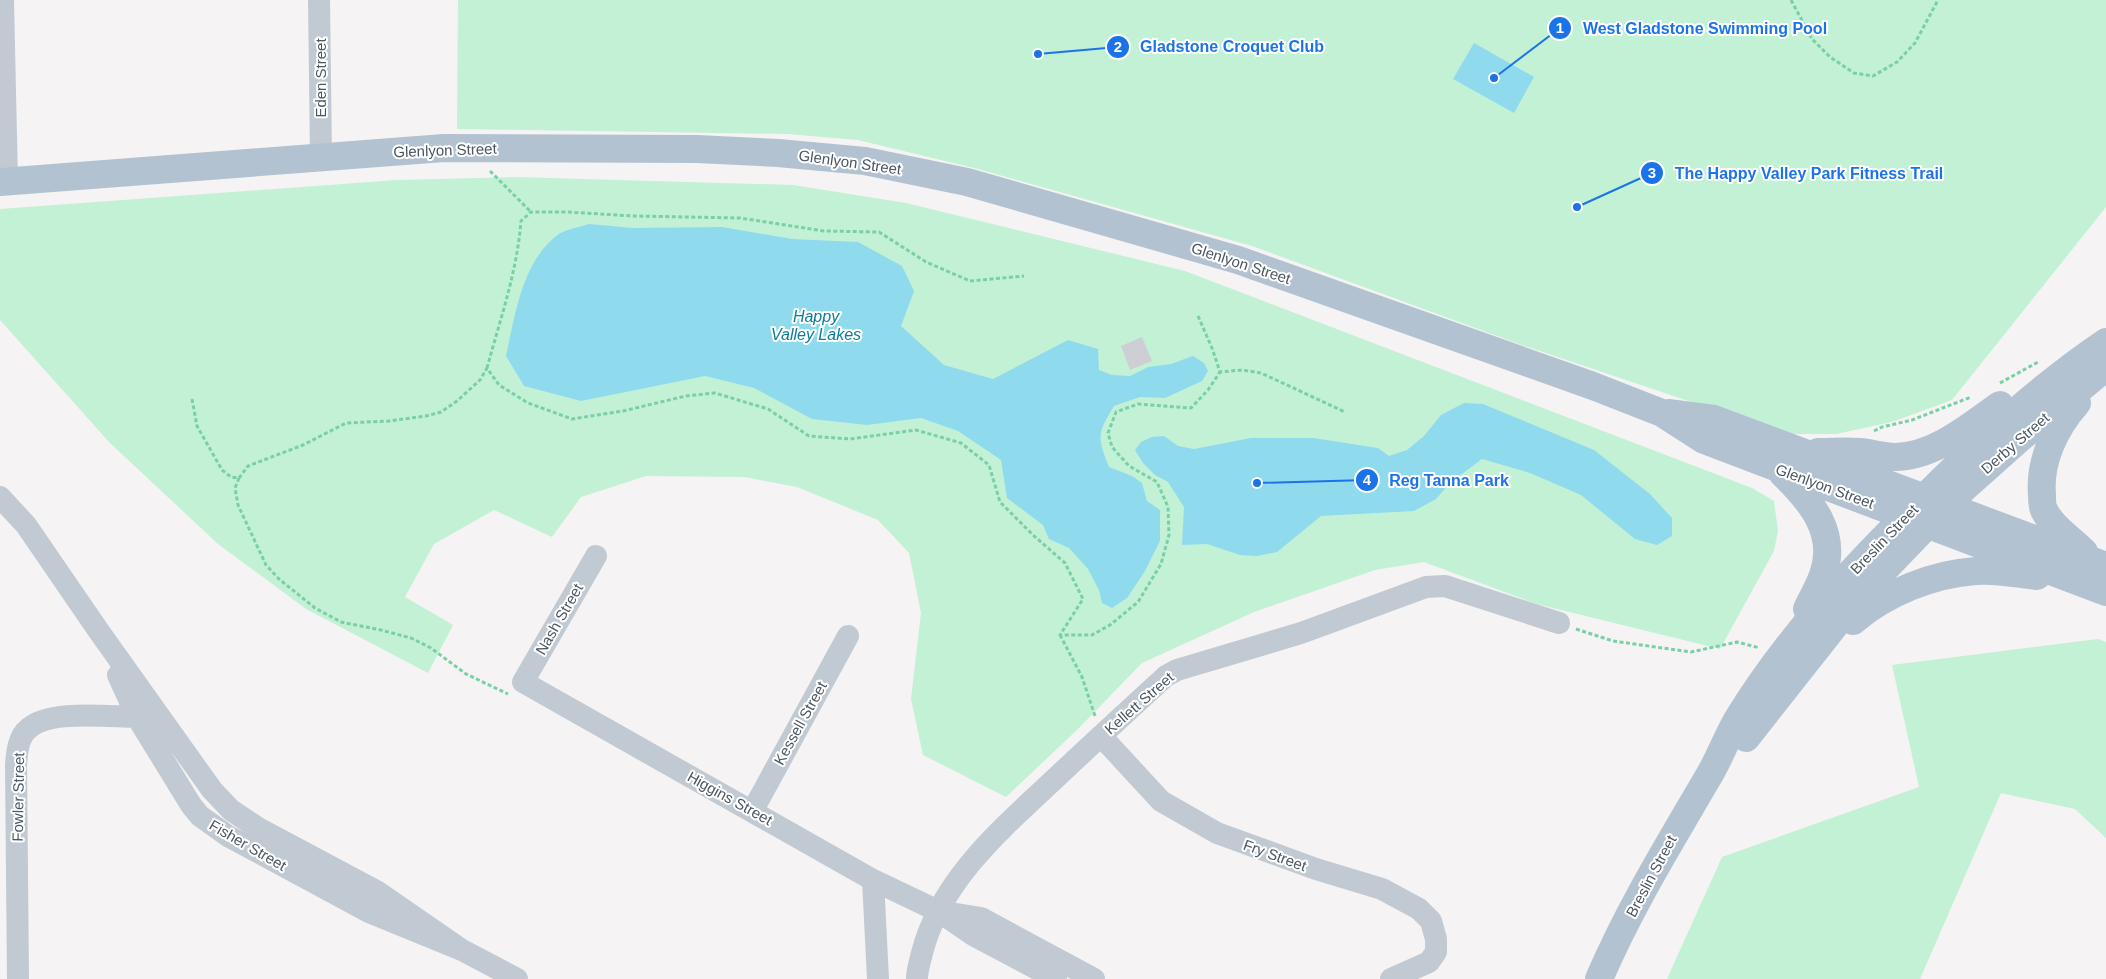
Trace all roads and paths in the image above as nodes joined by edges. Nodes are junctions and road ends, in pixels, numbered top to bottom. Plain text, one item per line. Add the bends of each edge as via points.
1 (3, 0) edge
2 (319, 0) edge
3 (1791, 0) edge
4 (1938, 0) edge
5 (321, 157) junction
6 (490, 171) dead end
7 (4, 182) edge
8 (532, 212) junction
9 (1024, 276) dead end
10 (1198, 316) dead end
11 (2101, 359) edge
12 (2042, 360) dead end
13 (487, 368) junction
14 (1220, 372) junction
15 (1994, 386) dead end
16 (1973, 396) dead end
17 (192, 399) dead end
18 (1345, 412) dead end
19 (1662, 413) junction
20 (1870, 433) dead end
21 (1801, 452) junction
22 (1776, 467) junction
23 (239, 478) junction
24 (0, 497) edge
25 (1926, 511) junction
26 (596, 556) dead end
27 (2094, 570) edge
28 (2106, 592) edge
29 (1559, 623) joint
30 (98, 630) junction
31 (1060, 635) junction
32 (848, 636) dead end
33 (1803, 646) junction
34 (1766, 650) dead end
35 (518, 689) junction
36 (137, 717) junction
37 (1101, 736) junction
38 (752, 810) junction
39 (8, 826) edge
40 (873, 880) junction
41 (938, 911) junction
42 (462, 950) junction
43 (18, 979) edge
44 (517, 979) edge
45 (878, 979) edge
46 (917, 979) edge
47 (1056, 979) edge
48 (1094, 979) edge
49 (1392, 979) edge
50 (1599, 979) edge

1 - 7 street
2 - 5 street, Eden Street
3 - 4 path via 1812,39 1830,57 1854,73 1873,76 1897,62 1915,44
5 - 7 main road, Glenlyon Street
5 - 19 main road, Glenlyon Street via 444,148 564,147 778,152 865,161 966,182 1238,260
6 - 8 path
8 - 9 path via 740,218 824,230 879,232 926,262 970,281
8 - 13 path via 521,221 510,289
10 - 14 path
11 - 21 main road via 2024,387 1971,426 1917,453 1895,457 1860,452
11 - 25 main road, Breslin Street via 1997,427
11 - 27 main road via 2054,437 2043,465 2041,482 2043,509
12 - 15 path
13 - 23 path via 480,380 441,412 389,421 346,423 303,445 248,466
13 - 31 path via 499,385 528,403 572,419 715,393 768,409 809,436 850,439 916,430 962,443 989,465 1000,502 1064,563 1083,599
14 - 18 path via 1242,370 1261,374
14 - 31 path via 1191,408 1138,404 1116,412 1108,433 1112,447 1130,466 1157,482 1168,507 1169,535 1161,564 1138,602 1092,635
16 - 20 path
17 - 23 path via 197,426 222,470
19 - 21 main road, Glenlyon Street via 1714,419
19 - 22 main road, Glenlyon Street via 1704,440
21 - 25 main road, Glenlyon Street
22 - 25 main road, Glenlyon Street
22 - 33 main road via 1814,507 1823,526 1827,548 1827,563
23 - 35 path via 236,488 238,505 266,565 315,608 341,622 411,638 431,648 466,674
24 - 30 street, Fisher Street via 26,525
25 - 27 main road, Glenlyon Street
25 - 33 main road, Breslin Street via 1854,601
26 - 35 street, Nash Street
27 - 28 main road, Glenlyon Street
27 - 33 main road via 1976,570 1948,575 1891,594 1844,629
29 - 34 path via 1613,641 1691,652 1736,642
29 - 37 street, Kellett Street via 1445,586 1426,587 1301,633 1177,670 1166,676
30 - 36 street, Fisher Street
30 - 42 street, Fisher Street via 212,790 231,810 258,828 378,892
31 - 37 path via 1082,677
32 - 38 street, Kessell Street
33 - 50 main road, Breslin Street via 1751,732 1709,777 1649,878
35 - 38 street, Higgins Street
36 - 39 street, Fowler Street via 48,718 27,729 17,750
36 - 42 street, Fisher Street via 191,805 210,825 369,912
37 - 41 street, Kellett Street via 972,861
37 - 49 street, Fry Street via 1161,801 1188,818 1217,833 1382,890 1419,908 1431,921 1436,952 1429,962
38 - 40 street, Higgins Street
39 - 43 street, Fowler Street
40 - 41 street, Higgins Street
40 - 45 street
41 - 46 street, Kellett Street via 926,939
41 - 47 street, Higgins Street via 972,935
41 - 48 street, Higgins Street via 981,918
42 - 44 street, Fisher Street

